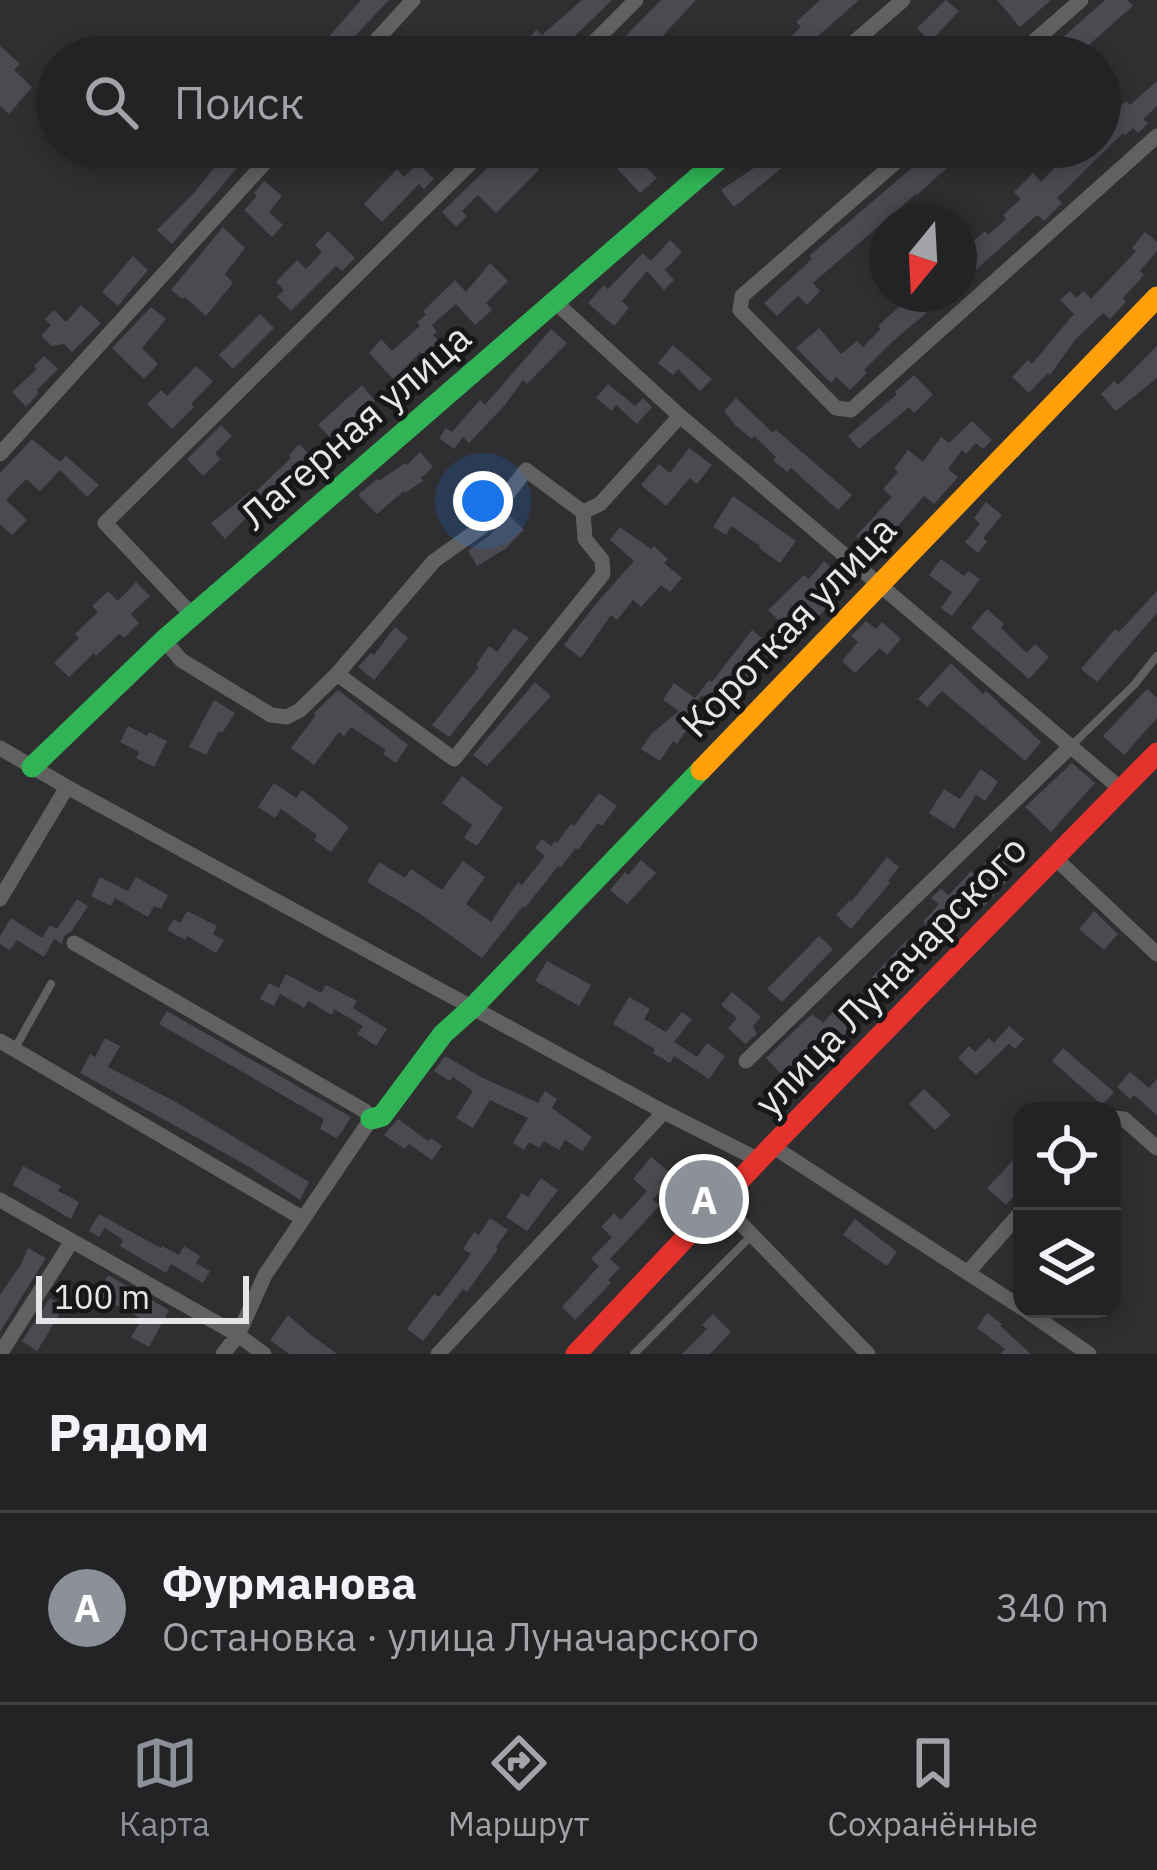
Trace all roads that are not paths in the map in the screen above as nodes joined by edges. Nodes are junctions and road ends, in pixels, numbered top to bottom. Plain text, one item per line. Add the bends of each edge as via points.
1 (413, 0) edge
2 (636, 0) edge
3 (903, 0) edge
4 (1082, 0) edge
5 (380, 36) edge
6 (599, 36) edge
7 (861, 36) edge
8 (1040, 36) edge
9 (1157, 136) edge
10 (260, 168) edge
11 (466, 168) edge
12 (709, 168) edge
13 (889, 168) edge
14 (1157, 297) edge
15 (554, 302) junction
16 (680, 416) junction
17 (0, 454) edge
18 (583, 512) junction
19 (879, 582) junction
20 (192, 615) junction
21 (164, 640) junction
22 (1157, 656) edge
23 (337, 674) junction
24 (1071, 746) junction
25 (0, 748) edge
26 (1157, 753) edge
27 (32, 767) junction
28 (67, 787) junction
29 (1121, 789) junction
30 (1055, 858) junction
31 (0, 899) edge
32 (74, 943) dead end
33 (1157, 954) edge
34 (51, 984) dead end
35 (472, 1006) junction
36 (7, 1045) edge
37 (746, 1060) dead end
38 (664, 1112) junction
39 (371, 1119) junction
40 (1121, 1119) edge
41 (1157, 1148) edge
42 (766, 1153) junction
43 (0, 1200) edge
44 (720, 1202) junction
45 (302, 1218) junction
46 (1013, 1221) edge
47 (752, 1235) junction
48 (72, 1241) junction
49 (969, 1271) junction
50 (1013, 1301) edge
51 (1037, 1318) edge
52 (238, 1335) junction
53 (0, 1354) edge
54 (223, 1354) edge
55 (264, 1354) edge
56 (438, 1354) edge
57 (577, 1354) edge
58 (634, 1354) edge
59 (868, 1354) edge
60 (1089, 1354) edge

1 - 5 street
2 - 6 street
3 - 7 street
4 - 8 street
9 - 13 street via 851,410 836,408 740,310 742,296
10 - 17 street
11 - 20 street via 105,523
12 - 15 street, Лагерная улица
14 - 19 street, Короткая улица
15 - 16 street
15 - 20 street, Лагерная улица
16 - 18 street via 600,504
16 - 19 street
18 - 23 street via 526,470 482,527 434,561
18 - 23 street via 585,539 603,574 454,759
19 - 24 street
19 - 35 street, Короткая улица
20 - 21 street, Лагерная улица
21 - 23 street via 181,660 271,716 300,710
21 - 27 street, Лагерная улица
22 - 24 lane
24 - 29 street
24 - 37 street
25 - 27 street
26 - 29 street, улица Луначарского
27 - 28 street
28 - 31 street
28 - 35 street
29 - 30 street, улица Луначарского
30 - 33 street
30 - 42 street, улица Луначарского
32 - 39 street
34 - 36 lane
35 - 38 street
35 - 39 street, Короткая улица via 382,1116
36 - 45 street
38 - 42 street
38 - 56 street
39 - 45 street
40 - 41 street
42 - 44 street, улица Луначарского
42 - 49 street
43 - 48 street
44 - 47 street
44 - 57 street, улица Луначарского
45 - 52 street
46 - 49 street
47 - 58 lane
47 - 59 street
48 - 52 street
48 - 53 street
49 - 50 street
51 - 60 street
52 - 54 street
52 - 55 street

